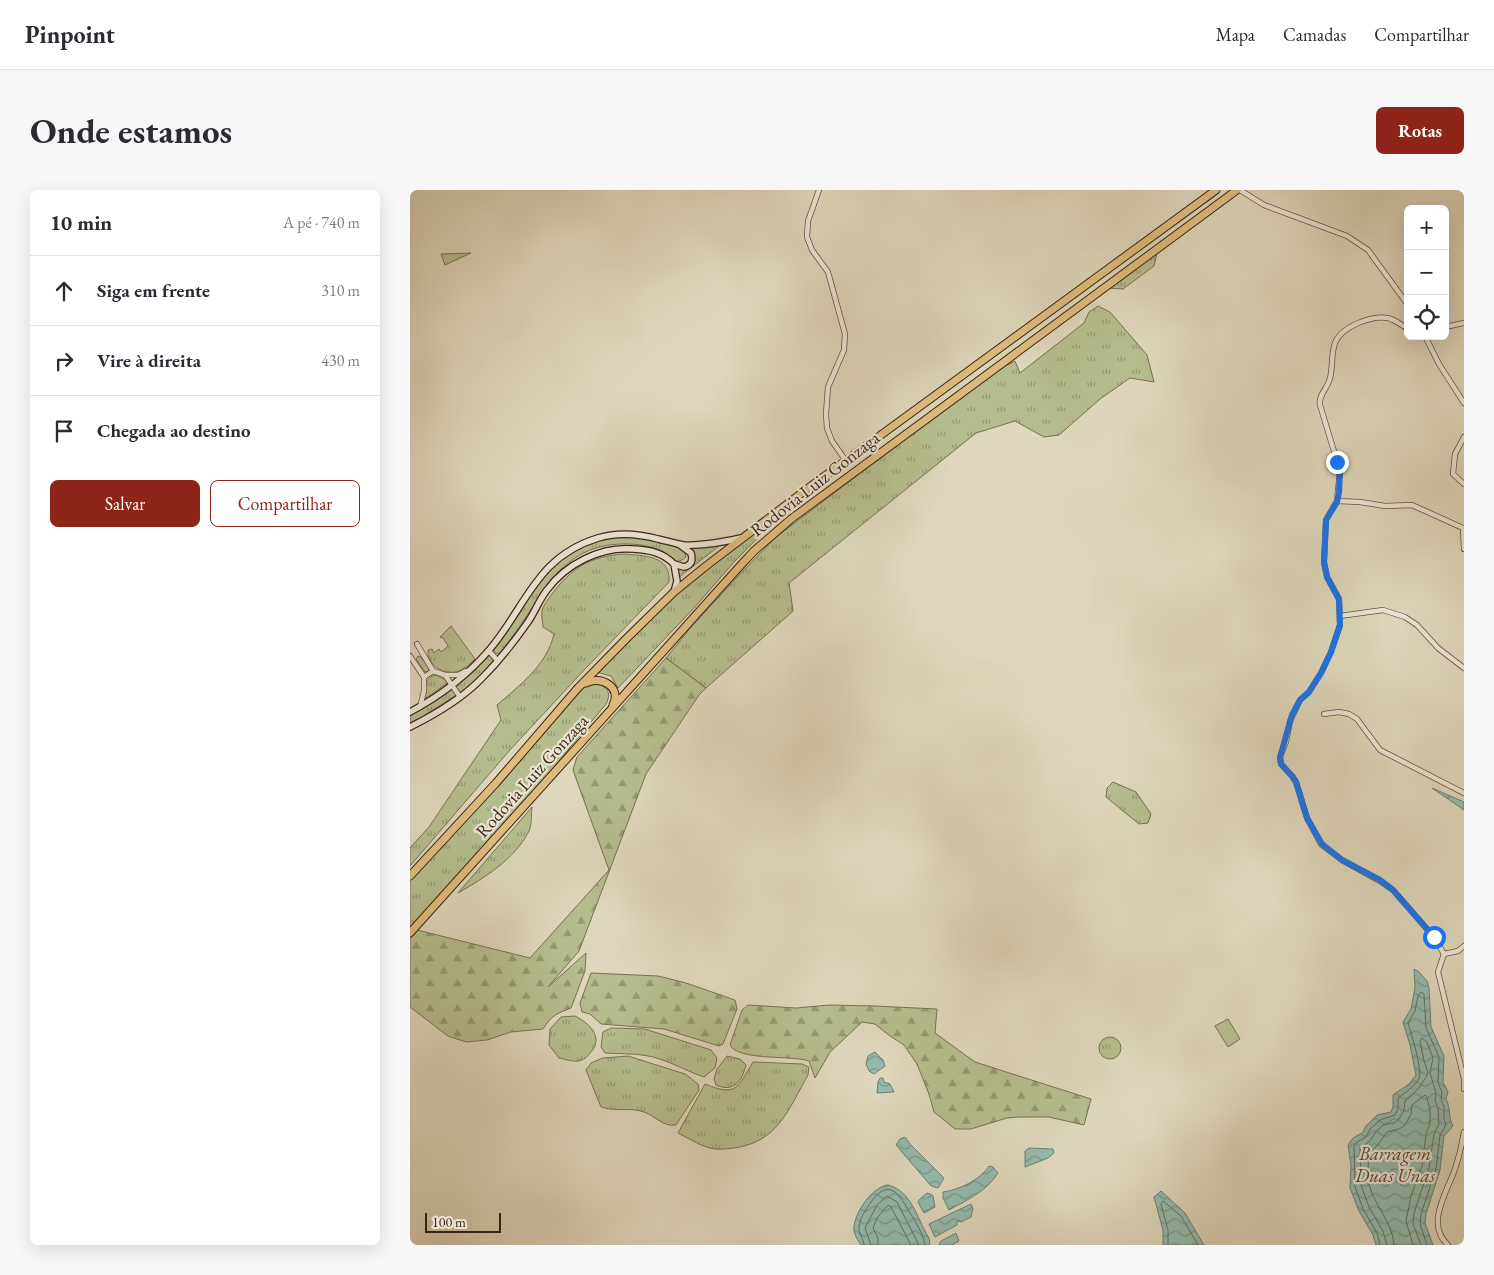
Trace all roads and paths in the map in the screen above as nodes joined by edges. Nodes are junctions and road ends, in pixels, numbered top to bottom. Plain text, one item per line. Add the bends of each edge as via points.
1 (819, 190) edge
2 (1216, 190) edge
3 (1239, 190) edge
4 (1404, 299) edge
5 (1464, 323) edge
6 (1404, 327) edge
7 (1449, 327) edge
8 (1428, 340) edge
9 (1464, 403) edge
10 (1464, 438) edge
11 (846, 462) junction
12 (1464, 484) edge
13 (1337, 502) junction
14 (741, 538) junction
15 (678, 544) junction
16 (1464, 549) edge
17 (674, 564) junction
18 (674, 592) junction
19 (1340, 616) junction
20 (417, 644) dead end
21 (421, 650) junction
22 (489, 651) junction
23 (410, 657) edge
24 (498, 661) junction
25 (1464, 668) edge
26 (470, 669) junction
27 (434, 670) junction
28 (446, 675) junction
29 (424, 677) junction
30 (452, 686) junction
31 (577, 689) junction
32 (460, 697) junction
33 (420, 707) junction
34 (410, 712) edge
35 (1324, 714) dead end
36 (605, 716) junction
37 (410, 727) edge
38 (1464, 793) edge
39 (410, 876) edge
40 (410, 933) edge
41 (1464, 946) edge
42 (1444, 954) junction
43 (1464, 1089) edge
44 (1464, 1132) edge
45 (1448, 1245) edge

1 - 11 street via 808,221 807,237 828,272 845,334 844,350 828,387 826,414 832,441
2 - 11 highway, Rodovia Luiz Gonzaga
3 - 4 street via 1264,205 1347,236 1373,256
3 - 36 highway, Rodovia Luiz Gonzaga via 770,536
5 - 7 street
6 - 13 street via 1391,319 1376,318 1351,326 1335,344 1330,380 1319,400 1340,471
8 - 9 street
10 - 12 street via 1455,454 1453,474
11 - 14 highway, Rodovia Luiz Gonzaga
13 - 16 street via 1416,507 1463,528
13 - 19 street via 1326,520 1324,566 1339,599
14 - 15 main road
14 - 18 highway, Rodovia Luiz Gonzaga
15 - 17 main road via 691,553 692,561 684,567
15 - 22 main road via 622,534 600,538 563,554 533,584
17 - 18 main road
17 - 24 main road via 659,553 628,548 606,551 579,562 547,589
18 - 31 highway, Rodovia Luiz Gonzaga
19 - 25 street via 1383,610 1405,617 1417,624 1438,648
19 - 42 street via 1338,634 1321,673 1300,700 1290,721 1281,764 1296,782 1307,818 1322,844 1342,860 1393,890 1434,937
20 - 21 street
21 - 23 street
21 - 27 street
22 - 24 street
22 - 26 main road
23 - 29 street
24 - 32 main road
26 - 28 street via 458,675
26 - 30 main road
27 - 28 street
27 - 29 street
28 - 30 street
29 - 33 street
30 - 32 street
30 - 33 main road
31 - 36 highway via 598,679 609,684 615,699
31 - 39 highway, Rodovia Luiz Gonzaga
32 - 37 main road
33 - 34 main road
35 - 38 street via 1349,714 1357,719 1380,750
36 - 40 highway, Rodovia Luiz Gonzaga
41 - 42 street
42 - 43 street via 1438,972
44 - 45 street via 1455,1170 1438,1209 1440,1236

